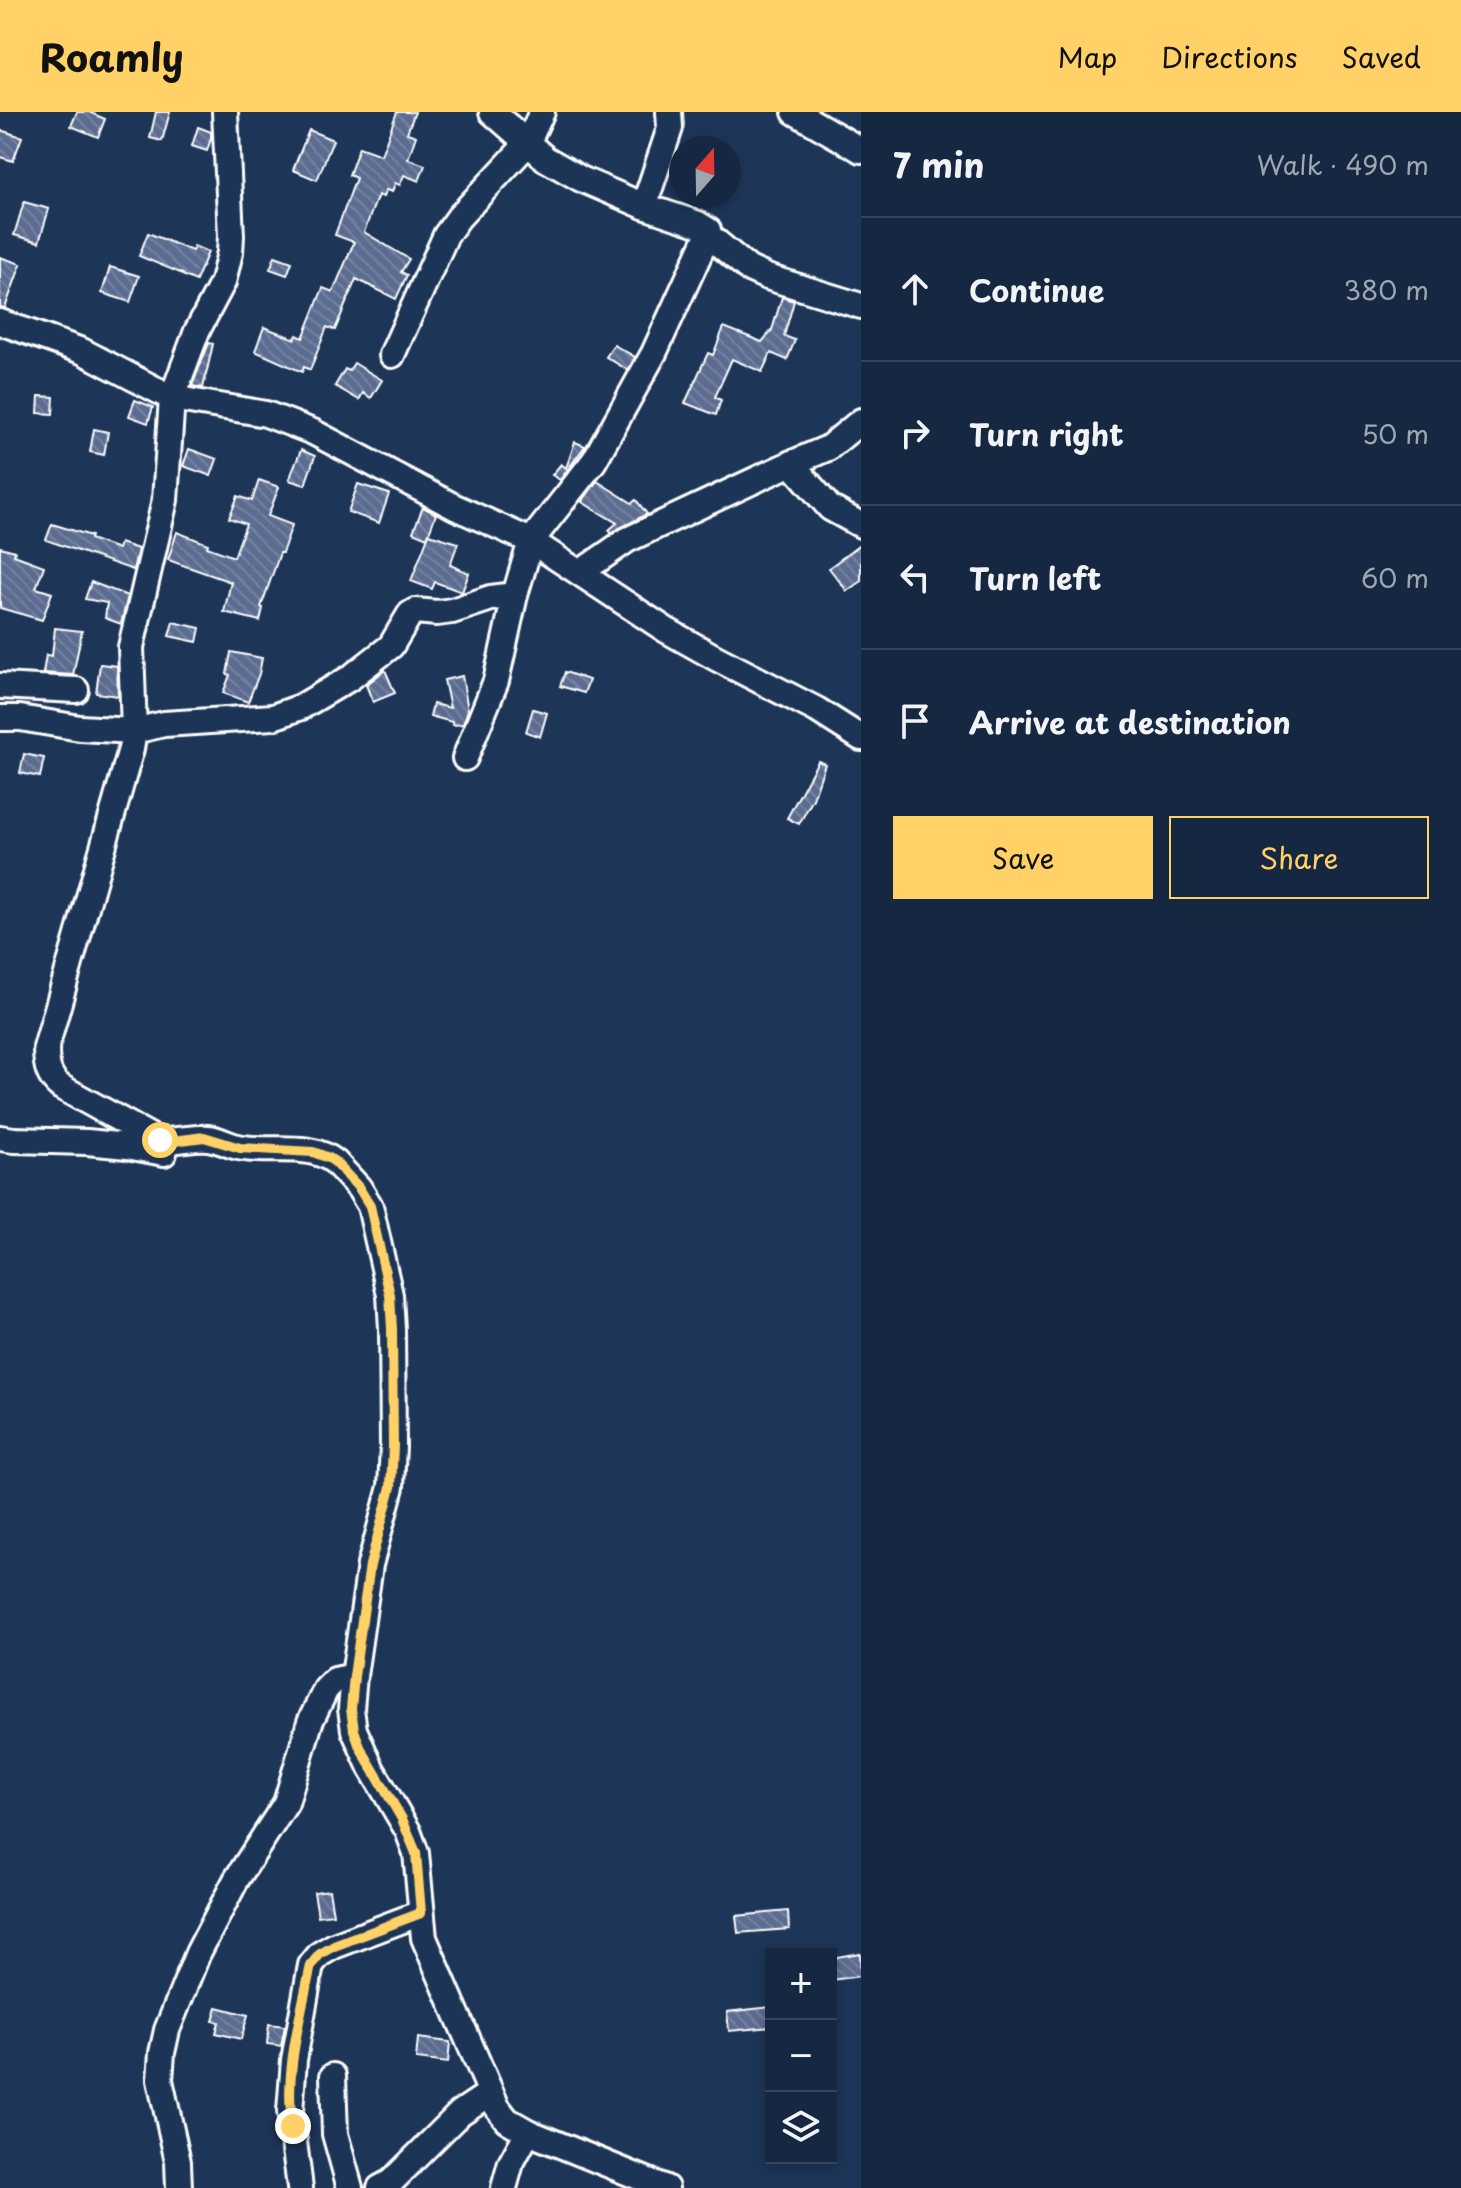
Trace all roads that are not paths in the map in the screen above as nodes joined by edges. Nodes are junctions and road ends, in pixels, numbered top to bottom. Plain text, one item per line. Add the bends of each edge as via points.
1 (225, 112) edge
2 (492, 112) edge
3 (542, 112) edge
4 (669, 112) edge
5 (795, 112) edge
6 (527, 144) junction
7 (861, 150) edge
8 (644, 206) junction
9 (708, 235) junction
10 (861, 306) edge
11 (0, 322) edge
12 (392, 355) dead end
13 (172, 398) junction
14 (861, 421) edge
15 (791, 463) junction
16 (861, 525) edge
17 (531, 541) junction
18 (581, 572) junction
19 (515, 595) junction
20 (0, 686) edge
21 (76, 690) dead end
22 (0, 718) edge
23 (134, 731) junction
24 (861, 738) edge
25 (465, 758) dead end
26 (0, 1138) edge
27 (233, 1146) junction
28 (354, 1676) junction
29 (421, 1913) junction
30 (333, 2076) dead end
31 (490, 2093) junction
32 (528, 2132) junction
33 (179, 2188) edge
34 (300, 2188) edge
35 (350, 2188) edge
36 (380, 2188) edge
37 (504, 2188) edge
38 (666, 2188) edge

1 - 13 street via 229,262
2 - 6 street
3 - 6 street
4 - 8 street via 670,128
5 - 7 street
6 - 8 street via 581,179
6 - 12 street via 446,235
8 - 9 street via 703,226
9 - 10 street via 749,269
9 - 17 street via 654,353 594,461
11 - 13 street via 82,351
13 - 17 street via 291,422
13 - 23 street via 165,500 131,647
14 - 15 street via 828,448
15 - 16 street via 830,508
15 - 18 street via 627,540
17 - 18 street
17 - 19 street
18 - 24 street via 666,630
19 - 23 street via 452,611 415,611 391,646 350,678 273,717
19 - 25 street via 496,681
20 - 21 street
22 - 23 street
23 - 27 street via 46,1048 47,1065 61,1087 153,1138 208,1138
26 - 27 street via 114,1144 161,1153
27 - 28 street via 313,1152 335,1162 370,1206 389,1287 391,1487 370,1565
28 - 29 street via 354,1730 412,1842
28 - 33 street via 335,1680 322,1696 286,1803 236,1880 198,1953 167,2030 160,2080
29 - 31 street via 424,1938
29 - 34 street via 334,1946 311,1965 290,2111
30 - 35 street via 335,2134
31 - 32 street via 507,2120
31 - 36 street via 460,2113
32 - 37 street
32 - 38 street

